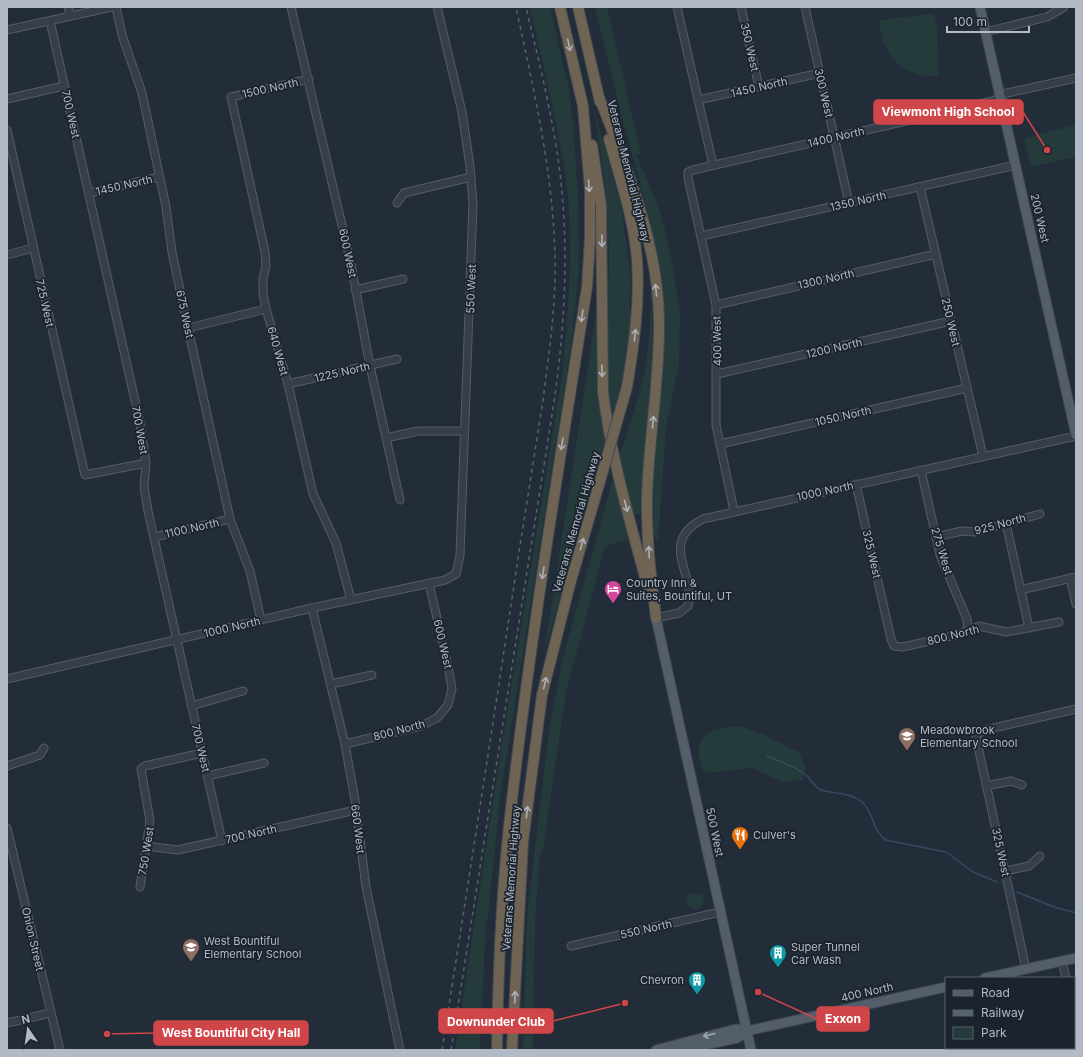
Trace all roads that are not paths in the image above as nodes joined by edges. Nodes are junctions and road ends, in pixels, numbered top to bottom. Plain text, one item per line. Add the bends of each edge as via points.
1 (68, 7) edge
2 (112, 7) edge
3 (116, 7) edge
4 (292, 7) edge
5 (437, 7) edge
6 (560, 7) edge
7 (578, 7) edge
8 (677, 7) edge
9 (741, 7) edge
10 (804, 7) edge
11 (980, 7) edge
12 (1064, 7) edge
13 (71, 16) junction
14 (50, 21) junction
15 (7, 29) edge
16 (986, 32) junction
17 (820, 73) junction
18 (1076, 78) edge
19 (308, 79) junction
20 (64, 86) junction
21 (759, 87) junction
22 (231, 97) joint
23 (599, 97) junction
24 (1000, 98) junction
25 (7, 99) edge
26 (698, 100) junction
27 (583, 106) junction
28 (7, 130) edge
29 (834, 138) junction
30 (713, 165) junction
31 (1016, 165) junction
32 (688, 172) joint
33 (159, 177) junction
34 (471, 177) junction
35 (920, 187) junction
36 (89, 193) junction
37 (397, 203) dead end
38 (849, 203) junction
39 (701, 236) junction
40 (33, 248) junction
41 (936, 254) junction
42 (7, 255) edge
43 (403, 279) dead end
44 (355, 290) junction
45 (716, 304) junction
46 (266, 309) junction
47 (951, 321) junction
48 (188, 328) junction
49 (397, 359) dead end
50 (370, 366) junction
51 (717, 374) junction
52 (288, 384) junction
53 (967, 388) junction
54 (464, 431) junction
55 (1076, 435) edge
56 (386, 438) junction
57 (720, 444) junction
58 (983, 456) junction
59 (146, 463) junction
60 (921, 470) junction
61 (856, 484) junction
62 (400, 500) dead end
63 (734, 511) junction
64 (1040, 514) dead end
65 (230, 519) junction
66 (1006, 523) junction
67 (936, 536) junction
68 (154, 537) junction
69 (456, 574) joint
70 (1073, 578) edge
71 (429, 583) junction
72 (1020, 590) junction
73 (351, 600) junction
74 (1076, 604) edge
75 (312, 608) junction
76 (656, 618) junction
77 (261, 620) junction
78 (1059, 622) dead end
79 (1029, 628) junction
80 (968, 630) junction
81 (177, 639) junction
82 (894, 646) joint
83 (372, 675) dead end
84 (7, 679) edge
85 (331, 684) junction
86 (243, 692) dead end
87 (448, 705) joint
88 (191, 706) junction
89 (1076, 709) edge
90 (345, 744) junction
91 (44, 748) dead end
92 (202, 753) junction
93 (264, 763) dead end
94 (7, 766) edge
95 (207, 776) junction
96 (1022, 785) dead end
97 (986, 786) junction
98 (356, 810) junction
99 (7, 828) edge
100 (222, 841) junction
101 (146, 846) junction
102 (1040, 856) dead end
103 (1005, 872) junction
104 (140, 887) dead end
105 (720, 912) junction
106 (571, 946) dead end
107 (1076, 958) edge
108 (1062, 961) junction
109 (1026, 969) junction
110 (993, 977) edge
111 (1066, 977) edge
112 (945, 987) edge
113 (50, 1013) junction
114 (7, 1023) edge
115 (747, 1031) junction
116 (60, 1050) edge
117 (400, 1050) edge
118 (496, 1050) edge
119 (512, 1050) edge
120 (656, 1050) edge
121 (681, 1050) edge
122 (751, 1050) edge

1 - 13 street
2 - 13 street
3 - 33 street, 675 West via 122,35 142,93
4 - 19 street, 600 West
5 - 34 street, 550 West via 462,112
6 -> 27 highway, Veterans Memorial Highway
7 - 23 highway, Veterans Memorial Highway
8 - 26 street
9 - 21 street, 350 West
10 - 17 street, 300 West
11 - 16 main road, 200 West
12 - 16 street via 1047,17
13 - 14 street
14 - 15 street
14 - 20 street, 700 West
16 - 24 main road, 200 West
17 - 21 street, 1450 North
17 - 29 street, 300 West
18 - 24 street, 1400 North via 1007,93
19 - 22 street, 1500 North
19 - 44 street, 600 West
20 - 25 street
20 - 36 street, 700 West
21 - 26 street, 1450 North
22 - 46 street, 640 West via 265,252 263,293
76 -> 23 highway via 648,554 647,495 658,371 657,290 646,230 628,170
119 -> 23 highway, Veterans Memorial Highway, bridge via 523,842 542,695 570,584 627,387 635,339 638,304 637,260 632,228
24 - 29 street, 1400 North
24 - 31 main road, 200 West
26 - 30 street
27 -> 76 highway via 593,149 601,205 601,366 606,422
27 -> 118 highway, Veterans Memorial Highway via 590,190 587,287 541,586 509,827 499,960
28 - 40 street, 725 West
29 - 30 street, 1400 North
29 - 38 street, 300 West
30 - 32 street, 1400 North
31 - 35 street, 1350 North
31 - 55 main road, 200 West
32 - 39 street, 400 West
33 - 36 street, 1450 North
33 - 48 street, 675 West
34 - 37 street via 404,193
34 - 54 street, 550 West via 473,204
35 - 38 street, 1350 North
35 - 41 street, 250 West
36 - 59 street, 700 West via 140,423
38 - 39 street, 1350 North
39 - 45 street, 400 West
40 - 42 street
40 - 59 street, 725 West via 85,475
41 - 45 street, 1300 North
41 - 47 street, 250 West
43 - 44 street
44 - 50 street, 600 West
45 - 51 street, 400 West
46 - 48 street
46 - 52 street, 640 West
47 - 51 street, 1200 North
47 - 53 street, 250 West
48 - 65 street, 675 West
49 - 50 street, 1225 North
50 - 52 street, 1225 North
50 - 56 street, 600 West
51 - 57 street, 400 West via 716,425
52 - 73 street, 640 West via 313,494 336,543
53 - 57 street, 1050 North
53 - 58 street, 250 West
54 - 56 street via 418,430
54 - 69 street, 550 West via 460,555
55 - 58 street, 1000 North
56 - 62 street, 600 West
57 - 63 street, 400 West
58 - 60 street, 1000 North
59 - 68 street, 700 West via 144,487
60 - 61 street, 1000 North
60 - 67 street, 275 West
61 - 63 street, 1000 North
61 - 82 street, 325 West
63 - 76 street, 1000 North via 703,519 688,530 680,552 689,596 688,606 679,613
64 - 66 street, 925 North
65 - 68 street, 1100 North
65 - 77 street, 675 West via 250,571
66 - 67 street, 925 North via 975,532 962,531
66 - 72 street
67 - 80 street, 275 West via 942,560 967,619
68 - 81 street, 700 West
69 - 71 street, 1000 North via 445,580
70 - 72 street
70 - 74 street
71 - 73 street, 1000 North
71 - 87 street, 600 West via 452,689
72 - 79 street
73 - 75 street, 1000 North
75 - 77 street, 1000 North
75 - 85 street, 660 West
76 - 105 main road, 500 West
77 - 81 street, 1000 North
78 - 79 street, 800 North
79 - 80 street, 800 North via 1003,631 979,626
80 - 82 street, 800 North via 903,647
81 - 84 street, 1000 North
81 - 88 street, 700 West
83 - 85 street
85 - 90 street, 660 West
86 - 88 street
87 - 90 street, 800 North via 437,718 421,726
88 - 92 street, 700 West
89 - 97 street, 325 West via 985,730 977,735 976,741
90 - 98 street, 660 West
91 - 94 street via 40,755
92 - 95 street, 700 West
92 - 101 street, 750 West via 141,769 150,821
93 - 95 street
95 - 100 street, 700 West
96 - 97 street via 1011,781
97 - 103 street, 325 West
98 - 100 street, 700 North
98 - 117 street, 660 West via 370,906
99 - 113 street, Onion Street
100 - 101 street, 700 North via 178,850
101 - 104 street, 750 West
102 - 103 street via 1029,866
103 - 109 street, 325 West
105 - 106 street, 550 North
105 - 115 main road, 500 West
107 - 108 main road
108 - 109 main road
108 - 111 street
109 - 110 main road
112 - 115 main road, 400 North
113 - 114 street
113 - 116 street, Onion Street
115 -> 120 main road, 400 North via 736,1029
115 - 121 main road, 400 North via 737,1038
115 - 122 main road, 500 West

